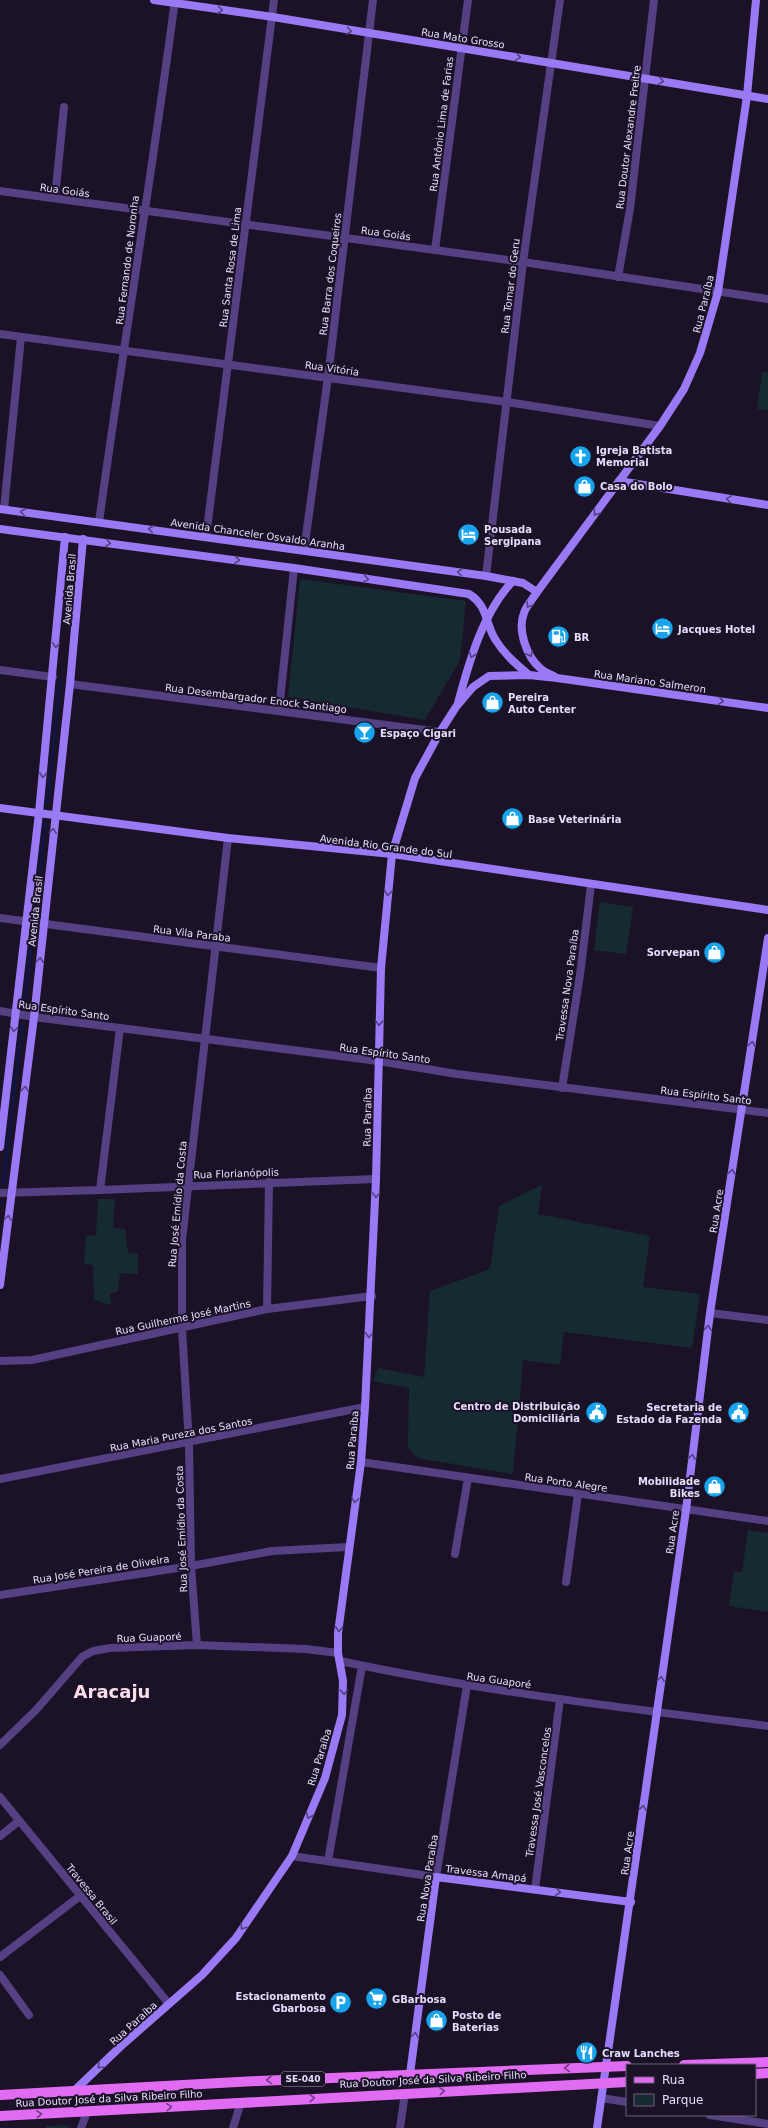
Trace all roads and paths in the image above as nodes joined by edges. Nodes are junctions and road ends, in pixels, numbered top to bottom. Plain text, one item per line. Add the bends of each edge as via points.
1 (154, 0) edge
2 (274, 0) edge
3 (373, 0) edge
4 (468, 0) edge
5 (560, 0) edge
6 (654, 0) edge
7 (756, 0) edge
8 (174, 2) edge
9 (273, 17) junction
10 (369, 34) junction
11 (461, 48) junction
12 (551, 63) junction
13 (646, 78) junction
14 (747, 96) junction
15 (768, 99) edge
16 (64, 107) dead end
17 (0, 191) edge
18 (55, 198) junction
19 (143, 212) junction
20 (245, 225) junction
21 (344, 238) junction
22 (435, 250) junction
23 (523, 262) junction
24 (618, 277) junction
25 (718, 292) junction
26 (768, 299) edge
27 (0, 334) edge
28 (21, 337) junction
29 (125, 351) junction
30 (228, 364) junction
31 (328, 378) junction
32 (507, 402) junction
33 (660, 426) junction
34 (619, 481) junction
35 (768, 505) edge
36 (2, 509) edge
37 (99, 522) junction
38 (0, 529) edge
39 (65, 537) junction
40 (206, 537) junction
41 (83, 540) junction
42 (304, 550) junction
43 (294, 568) junction
44 (486, 576) junction
45 (513, 581) junction
46 (537, 592) junction
47 (488, 619) junction
48 (0, 670) edge
49 (529, 675) junction
50 (53, 677) junction
51 (557, 678) junction
52 (70, 684) junction
53 (456, 707) junction
54 (768, 708) edge
55 (278, 710) junction
56 (440, 732) junction
57 (0, 808) edge
58 (39, 813) junction
59 (55, 814) junction
60 (228, 838) junction
61 (392, 854) junction
62 (591, 885) junction
63 (768, 910) edge
64 (0, 918) edge
65 (26, 922) junction
66 (43, 924) junction
67 (768, 938) edge
68 (215, 945) junction
69 (381, 968) junction
70 (0, 1011) edge
71 (16, 1014) junction
72 (34, 1017) junction
73 (120, 1028) junction
74 (205, 1038) junction
75 (378, 1061) junction
76 (562, 1088) junction
77 (3, 1104) edge
78 (742, 1110) junction
79 (768, 1113) edge
80 (0, 1146) edge
81 (376, 1179) junction
82 (269, 1182) junction
83 (188, 1185) junction
84 (100, 1190) junction
85 (0, 1193) edge
86 (11, 1194) junction
87 (0, 1285) edge
88 (372, 1296) junction
89 (267, 1309) junction
90 (710, 1313) junction
91 (768, 1320) edge
92 (182, 1329) junction
93 (0, 1361) edge
94 (365, 1406) junction
95 (189, 1443) junction
96 (361, 1462) junction
97 (468, 1478) junction
98 (0, 1479) edge
99 (578, 1494) junction
100 (686, 1510) junction
101 (768, 1521) edge
102 (348, 1547) junction
103 (455, 1554) dead end
104 (191, 1566) junction
105 (566, 1582) dead end
106 (0, 1595) edge
107 (197, 1645) junction
108 (339, 1657) junction
109 (362, 1666) junction
110 (467, 1686) junction
111 (560, 1699) junction
112 (657, 1712) junction
113 (768, 1726) edge
114 (0, 1745) edge
115 (0, 1797) edge
116 (19, 1821) junction
117 (0, 1836) edge
118 (292, 1856) junction
119 (328, 1861) junction
120 (436, 1877) junction
121 (535, 1889) junction
122 (80, 1896) junction
123 (630, 1902) junction
124 (0, 1957) edge
125 (0, 1975) edge
126 (169, 2004) junction
127 (29, 2016) dead end
128 (768, 2062) edge
129 (712, 2064) edge
130 (626, 2066) edge
131 (606, 2067) junction
132 (768, 2073) edge
133 (410, 2074) junction
134 (756, 2074) edge
135 (626, 2082) edge
136 (603, 2083) junction
137 (74, 2092) junction
138 (405, 2093) junction
139 (0, 2095) edge
140 (601, 2098) junction
141 (241, 2102) junction
142 (626, 2102) edge
143 (87, 2112) junction
144 (0, 2116) edge
145 (716, 2116) edge
146 (768, 2124) edge
147 (80, 2128) edge
148 (233, 2128) edge
149 (400, 2128) edge
150 (597, 2128) edge

1 - 8 street, Rua Mato Grosso
2 - 9 street, Rua Santa Rosa de Lima
3 - 10 street, Rua Barra dos Coqueiros
4 - 11 street, Rua Antônio Lima de Farias
5 - 12 street, Rua Tomar do Geru
6 - 13 street, Rua Doutor Alexandre Freitre
7 - 14 street, Rua Paraíba
8 -> 9 street, Rua Mato Grosso
8 - 19 street, Rua Fernando de Noronha
9 -> 10 street, Rua Mato Grosso
9 - 20 street, Rua Santa Rosa de Lima
10 - 11 street, Rua Mato Grosso
10 - 21 street, Rua Barra dos Coqueiros
11 -> 12 street, Rua Mato Grosso
11 - 22 street, Rua Antônio Lima de Farias
12 - 13 street, Rua Mato Grosso
12 - 23 street, Rua Tomar do Geru
13 -> 14 street, Rua Mato Grosso
13 - 24 street, Rua Doutor Alexandre Freitre via 630,209
14 - 15 street, Rua Mato Grosso
14 - 25 street, Rua Paraíba
16 - 18 street
17 - 18 street, Rua Goiás
18 - 19 street, Rua Goiás
19 - 20 street, Rua Goiás
19 - 29 street, Rua Fernando de Noronha
20 - 21 street, Rua Goiás
20 - 30 street, Rua Santa Rosa de Lima
21 - 22 street, Rua Goiás
21 - 31 street, Rua Barra dos Coqueiros
22 - 23 street, Rua Goiás
23 - 24 street, Rua Goiás
23 - 32 street, Rua Tomar do Geru
24 - 25 street, Rua Goiás
25 - 26 street, Rua Goiás
25 - 33 street, Rua Paraíba via 700,353 684,390
27 - 28 street, Rua Vitória
28 - 29 street, Rua Vitória
28 - 36 street
29 - 30 street, Rua Vitória
29 - 37 street, Rua Fernando de Noronha
30 - 31 street, Rua Vitória
30 - 40 street, Rua Santa Rosa de Lima
31 - 32 street, Rua Vitória
31 - 42 street, Rua Barra dos Coqueiros
32 - 33 street, Rua Vitória
32 - 44 street, Rua Tomar do Geru
33 - 34 street, Rua Paraíba
35 -> 34 street
34 -> 46 street, Rua Paraíba
37 -> 36 street, Avenida Chanceler Osvaldo Aranha
40 -> 37 street, Avenida Chanceler Osvaldo Aranha
38 - 39 street
39 - 41 street
39 -> 50 street, Avenida Brasil
40 - 42 street, Avenida Chanceler Osvaldo Aranha
41 -> 43 street
41 - 52 street, Avenida Brasil
44 -> 42 street, Avenida Chanceler Osvaldo Aranha
43 -> 47 street via 469,594 476,599
43 - 55 street
44 - 45 street, Avenida Chanceler Osvaldo Aranha
45 - 46 street, Avenida Chanceler Osvaldo Aranha via 523,583
45 - 47 street via 500,595
46 -> 51 street, Rua Paraíba via 524,614 524,640 533,660
47 - 49 street via 495,640 510,659
47 -> 53 street via 473,652
48 - 50 street
49 - 51 street, Rua Mariano Salmeron
49 - 53 street, Rua Mariano Salmeron via 489,676 473,687
50 -> 58 street, Avenida Brasil
51 -> 54 street, Rua Mariano Salmeron
52 - 55 street, Rua Desembargador Enock Santiago
52 - 59 street, Avenida Brasil
53 - 56 street, Rua Paraíba
55 - 56 street, Rua Desembargador Enock Santiago
56 - 61 street, Rua Paraíba via 415,778
57 - 58 street, Avenida Rio Grande do Sul
58 - 59 street, Avenida Rio Grande do Sul
58 - 65 street, Avenida Brasil
59 - 60 street, Avenida Rio Grande do Sul
66 -> 59 street, Avenida Brasil
60 - 61 street, Avenida Rio Grande do Sul
60 - 68 street, Rua José Emídio da Costa
61 - 62 street, Avenida Rio Grande do Sul
61 -> 69 street, Rua Paraíba
62 - 63 street, Avenida Rio Grande do Sul
62 - 76 street, Travessa Nova Paraíba
64 - 65 street, Rua Vila Paraba
65 - 66 street, Rua Vila Paraba
65 - 71 street, Avenida Brasil
66 - 68 street, Rua Vila Paraba
72 -> 66 street, Avenida Brasil
78 -> 67 street, Rua Acre
68 - 69 street, Rua Vila Paraba
68 - 74 street, Rua José Emídio da Costa
69 -> 75 street, Rua Paraíba
70 - 71 street, Rua Espírito Santo
71 - 72 street, Rua Espírito Santo
71 -> 77 street, Avenida Brasil
72 - 73 street, Rua Espírito Santo
86 -> 72 street, Avenida Brasil
73 - 74 street, Rua Espírito Santo
73 - 84 street
74 - 75 street, Rua Espírito Santo
74 - 83 street, Rua José Emídio da Costa
75 - 76 street, Rua Espírito Santo
75 - 81 street, Rua Paraíba
76 - 78 street, Rua Espírito Santo
77 - 80 street, Avenida Brasil
78 - 79 street, Rua Espírito Santo
90 -> 78 street, Rua Acre
81 - 82 street, Rua Florianópolis
81 -> 88 street, Rua Paraíba
82 - 83 street, Rua Florianópolis
82 - 89 street
83 - 84 street, Rua Florianópolis
83 - 92 street, Rua José Emídio da Costa via 182,1240
84 - 86 street, Rua Florianópolis
85 - 86 street, Rua Florianópolis
87 -> 86 street, Avenida Brasil
88 - 89 street, Rua Guilherme José Martins
88 -> 94 street, Rua Paraíba
89 - 92 street, Rua Guilherme José Martins
90 - 91 street
100 -> 90 street, Rua Acre
92 - 93 street, Rua Guilherme José Martins via 32,1360
92 - 95 street, Rua José Emídio da Costa
94 - 95 street, Rua Maria Pureza dos Santos
94 - 96 street, Rua Paraíba
95 - 98 street, Rua Maria Pureza dos Santos
95 - 104 street, Rua José Emídio da Costa
96 - 97 street, Rua Porto Alegre
96 -> 102 street, Rua Paraíba
97 - 99 street, Rua Porto Alegre
97 - 103 street
99 - 100 street, Rua Porto Alegre
99 - 105 street
100 - 101 street, Rua Porto Alegre
112 -> 100 street, Rua Acre
102 - 104 street, Rua José Pereira de Oliveira via 272,1551
102 -> 108 street, Rua Paraíba via 340,1616
104 - 106 street, Rua José Pereira de Oliveira
104 - 107 street, Rua José Emídio da Costa
107 - 108 street, Rua Guaporé via 306,1649
107 - 114 street, Rua Guaporé via 93,1650 82,1657 36,1710
108 - 109 street, Rua Guaporé
108 -> 118 street, Rua Paraíba via 344,1681 344,1700 334,1749 325,1778
109 - 110 street, Rua Guaporé
109 - 119 street
110 - 111 street, Rua Guaporé
110 - 120 street, Rua Nova Paraíba
111 - 112 street, Rua Guaporé
111 - 121 street, Travessa José Vasconcelos
112 - 113 street, Rua Guaporé
123 -> 112 street, Rua Acre
115 - 116 street, Travessa Brasil
116 - 117 street
116 - 122 street, Travessa Brasil
118 - 119 street, Travessa Amapá
118 -> 126 street, Rua Paraíba via 236,1938 202,1975
119 - 120 street, Travessa Amapá
120 - 121 street, Travessa Amapá
133 -> 120 street, Rua Nova Paraíba
121 -> 123 street, Travessa Amapá
122 - 124 street
122 - 126 street, Travessa Brasil
123 - 131 street, Rua Acre
125 - 127 street
126 -> 137 street, Rua Paraíba
128 - 129 main road
130 - 131 main road, Rua Doutor José da Silva Ribeiro Filho / SE-040
131 -> 133 main road, Rua Doutor José da Silva Ribeiro Filho / SE-040
131 - 136 street, Rua Acre
132 - 134 main road
133 -> 137 main road, Rua Doutor José da Silva Ribeiro Filho / SE-040
135 - 136 main road, Rua Doutor José da Silva Ribeiro Filho / SE-040
138 -> 136 main road, Rua Doutor José da Silva Ribeiro Filho / SE-040
136 - 140 street, Rua Acre
137 - 139 main road, Rua Doutor José da Silva Ribeiro Filho / SE-040
141 -> 138 main road, Rua Doutor José da Silva Ribeiro Filho / SE-040
138 - 149 street
140 - 142 street
140 - 150 street, Rua Acre
143 -> 141 main road, Rua Doutor José da Silva Ribeiro Filho / SE-040
141 - 148 street
144 -> 143 main road, Rua Doutor José da Silva Ribeiro Filho / SE-040
143 - 147 street
145 - 146 street

